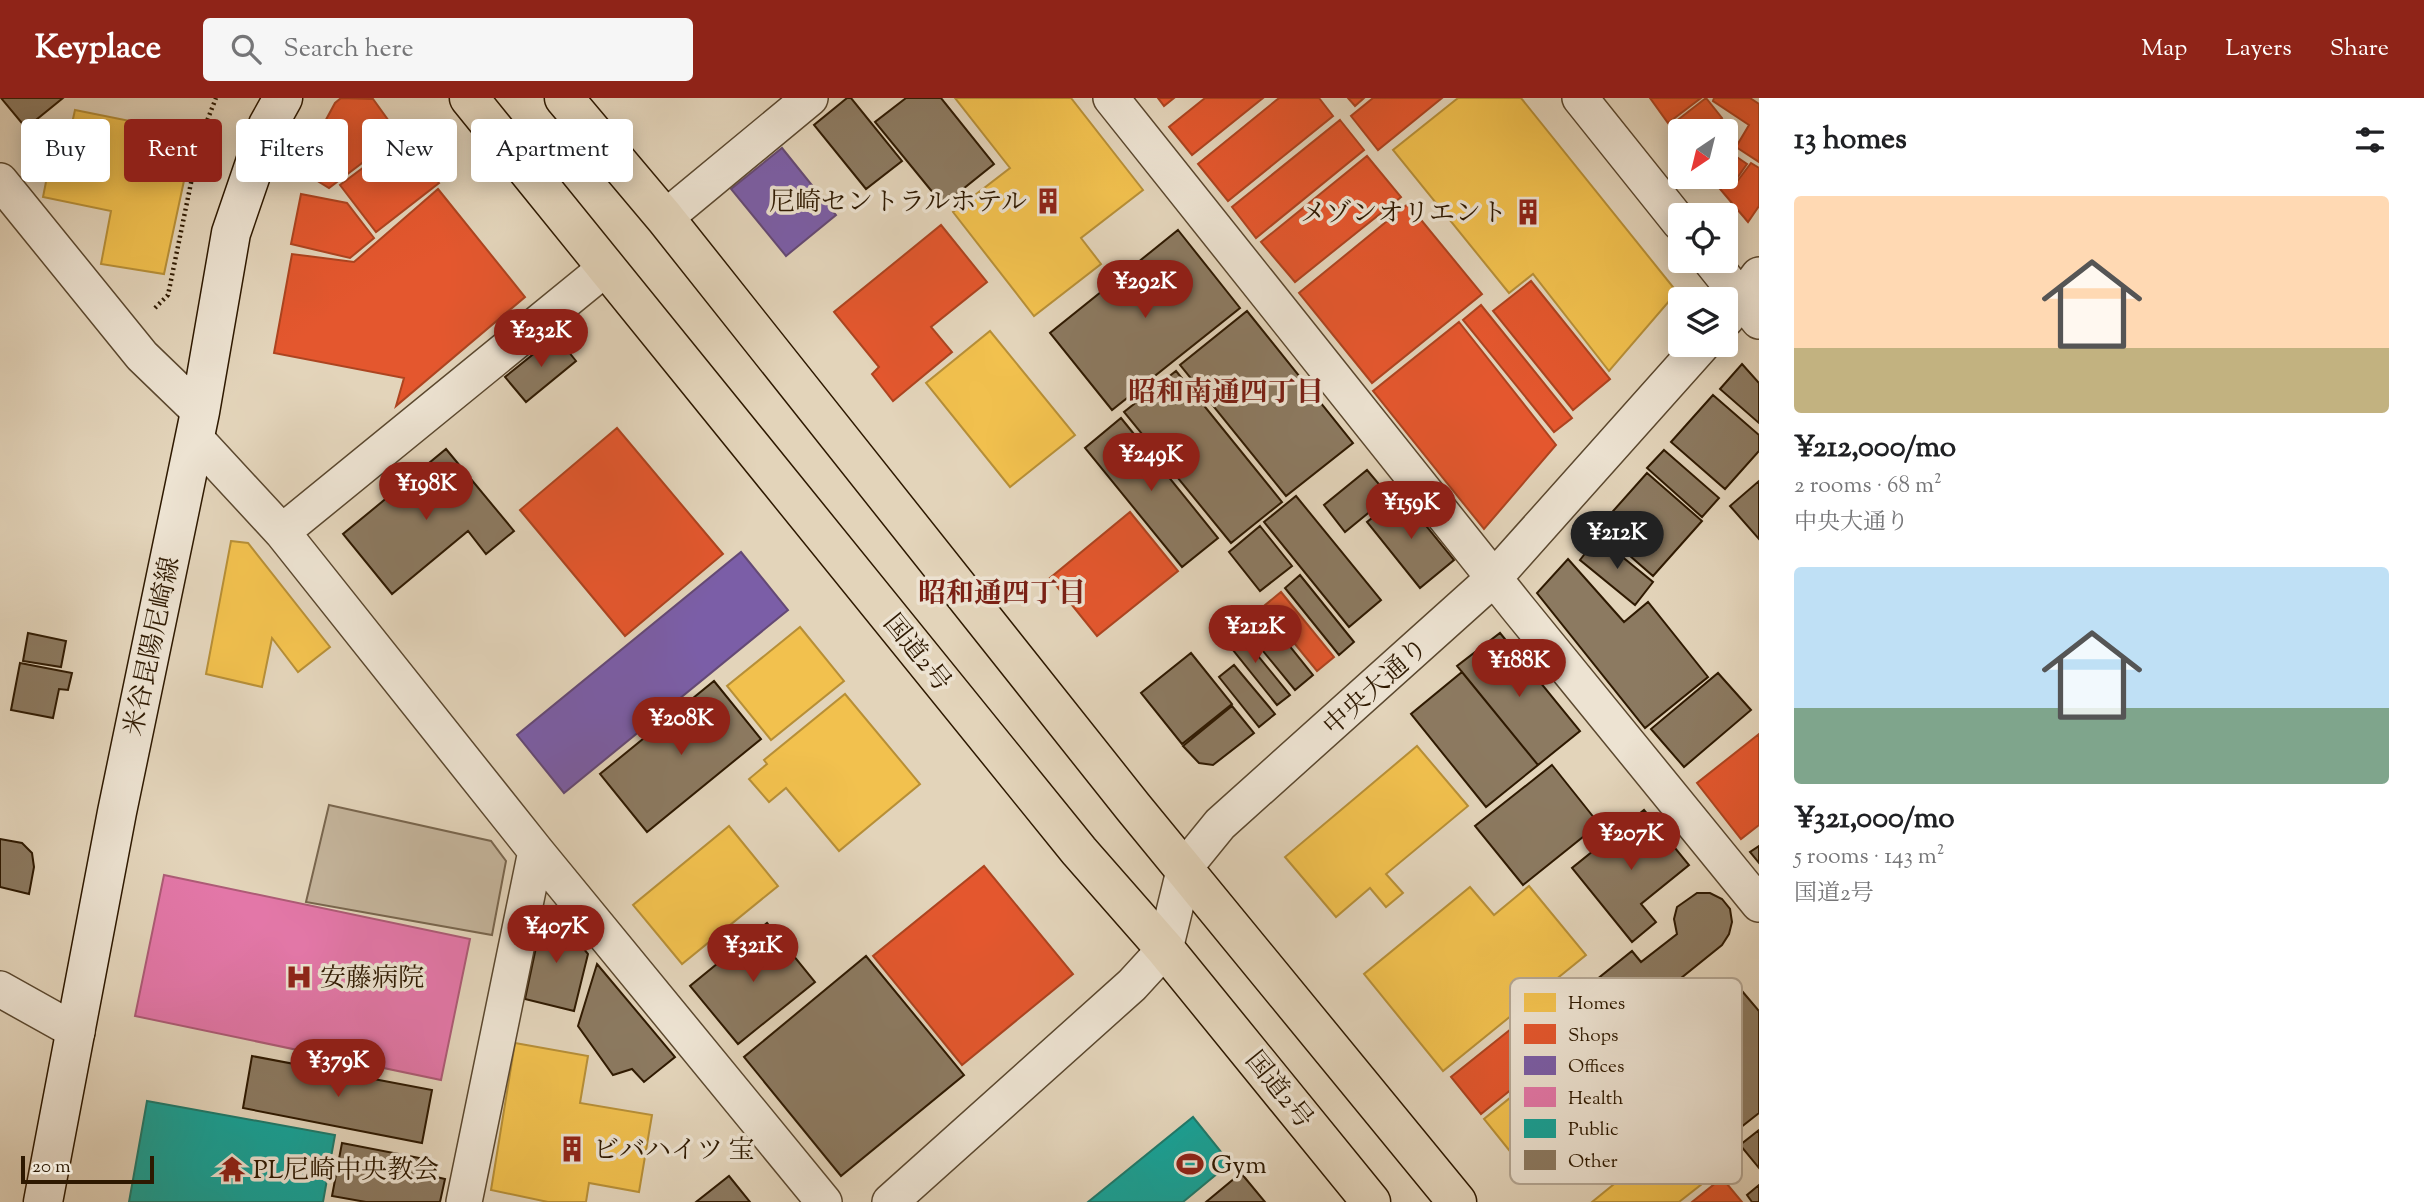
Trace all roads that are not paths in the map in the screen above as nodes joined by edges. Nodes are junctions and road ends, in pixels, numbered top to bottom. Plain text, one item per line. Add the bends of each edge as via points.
1 (284, 98) edge
2 (469, 98) edge
3 (564, 98) edge
4 (810, 98) edge
5 (1111, 98) edge
6 (1580, 98) edge
7 (0, 181) edge
8 (1668, 208) edge
9 (664, 218) junction
10 (607, 267) junction
11 (1720, 273) edge
12 (1746, 304) edge
13 (1691, 357) edge
14 (198, 425) junction
15 (282, 533) junction
16 (1494, 579) junction
17 (536, 851) junction
18 (1185, 867) junction
19 (1759, 904) edge
20 (1165, 949) junction
21 (0, 989) edge
22 (76, 1032) junction
23 (43, 1202) edge
24 (464, 1202) edge
25 (824, 1202) edge
26 (890, 1202) edge
27 (1371, 1202) edge
28 (1457, 1202) edge

1 - 14 main road, 米谷昆陽尼崎線 via 268,125 231,233
2 - 10 highway, 国道2号
3 - 9 highway
4 - 9 street
5 - 16 street
6 - 8 street
7 - 14 street
9 - 18 highway
10 - 15 street
10 - 20 highway, 国道2号 via 1070,840
11 - 12 street
13 - 16 street, 中央大通り
14 - 15 street
14 - 22 main road, 米谷昆陽尼崎線
15 - 17 street
16 - 18 street, 中央大通り via 1220,824
16 - 19 street
17 - 24 street
17 - 25 street
18 - 20 street
18 - 28 highway
20 - 26 street via 1132,985
20 - 27 highway, 国道2号
21 - 22 street
22 - 23 main road, 米谷昆陽尼崎線

